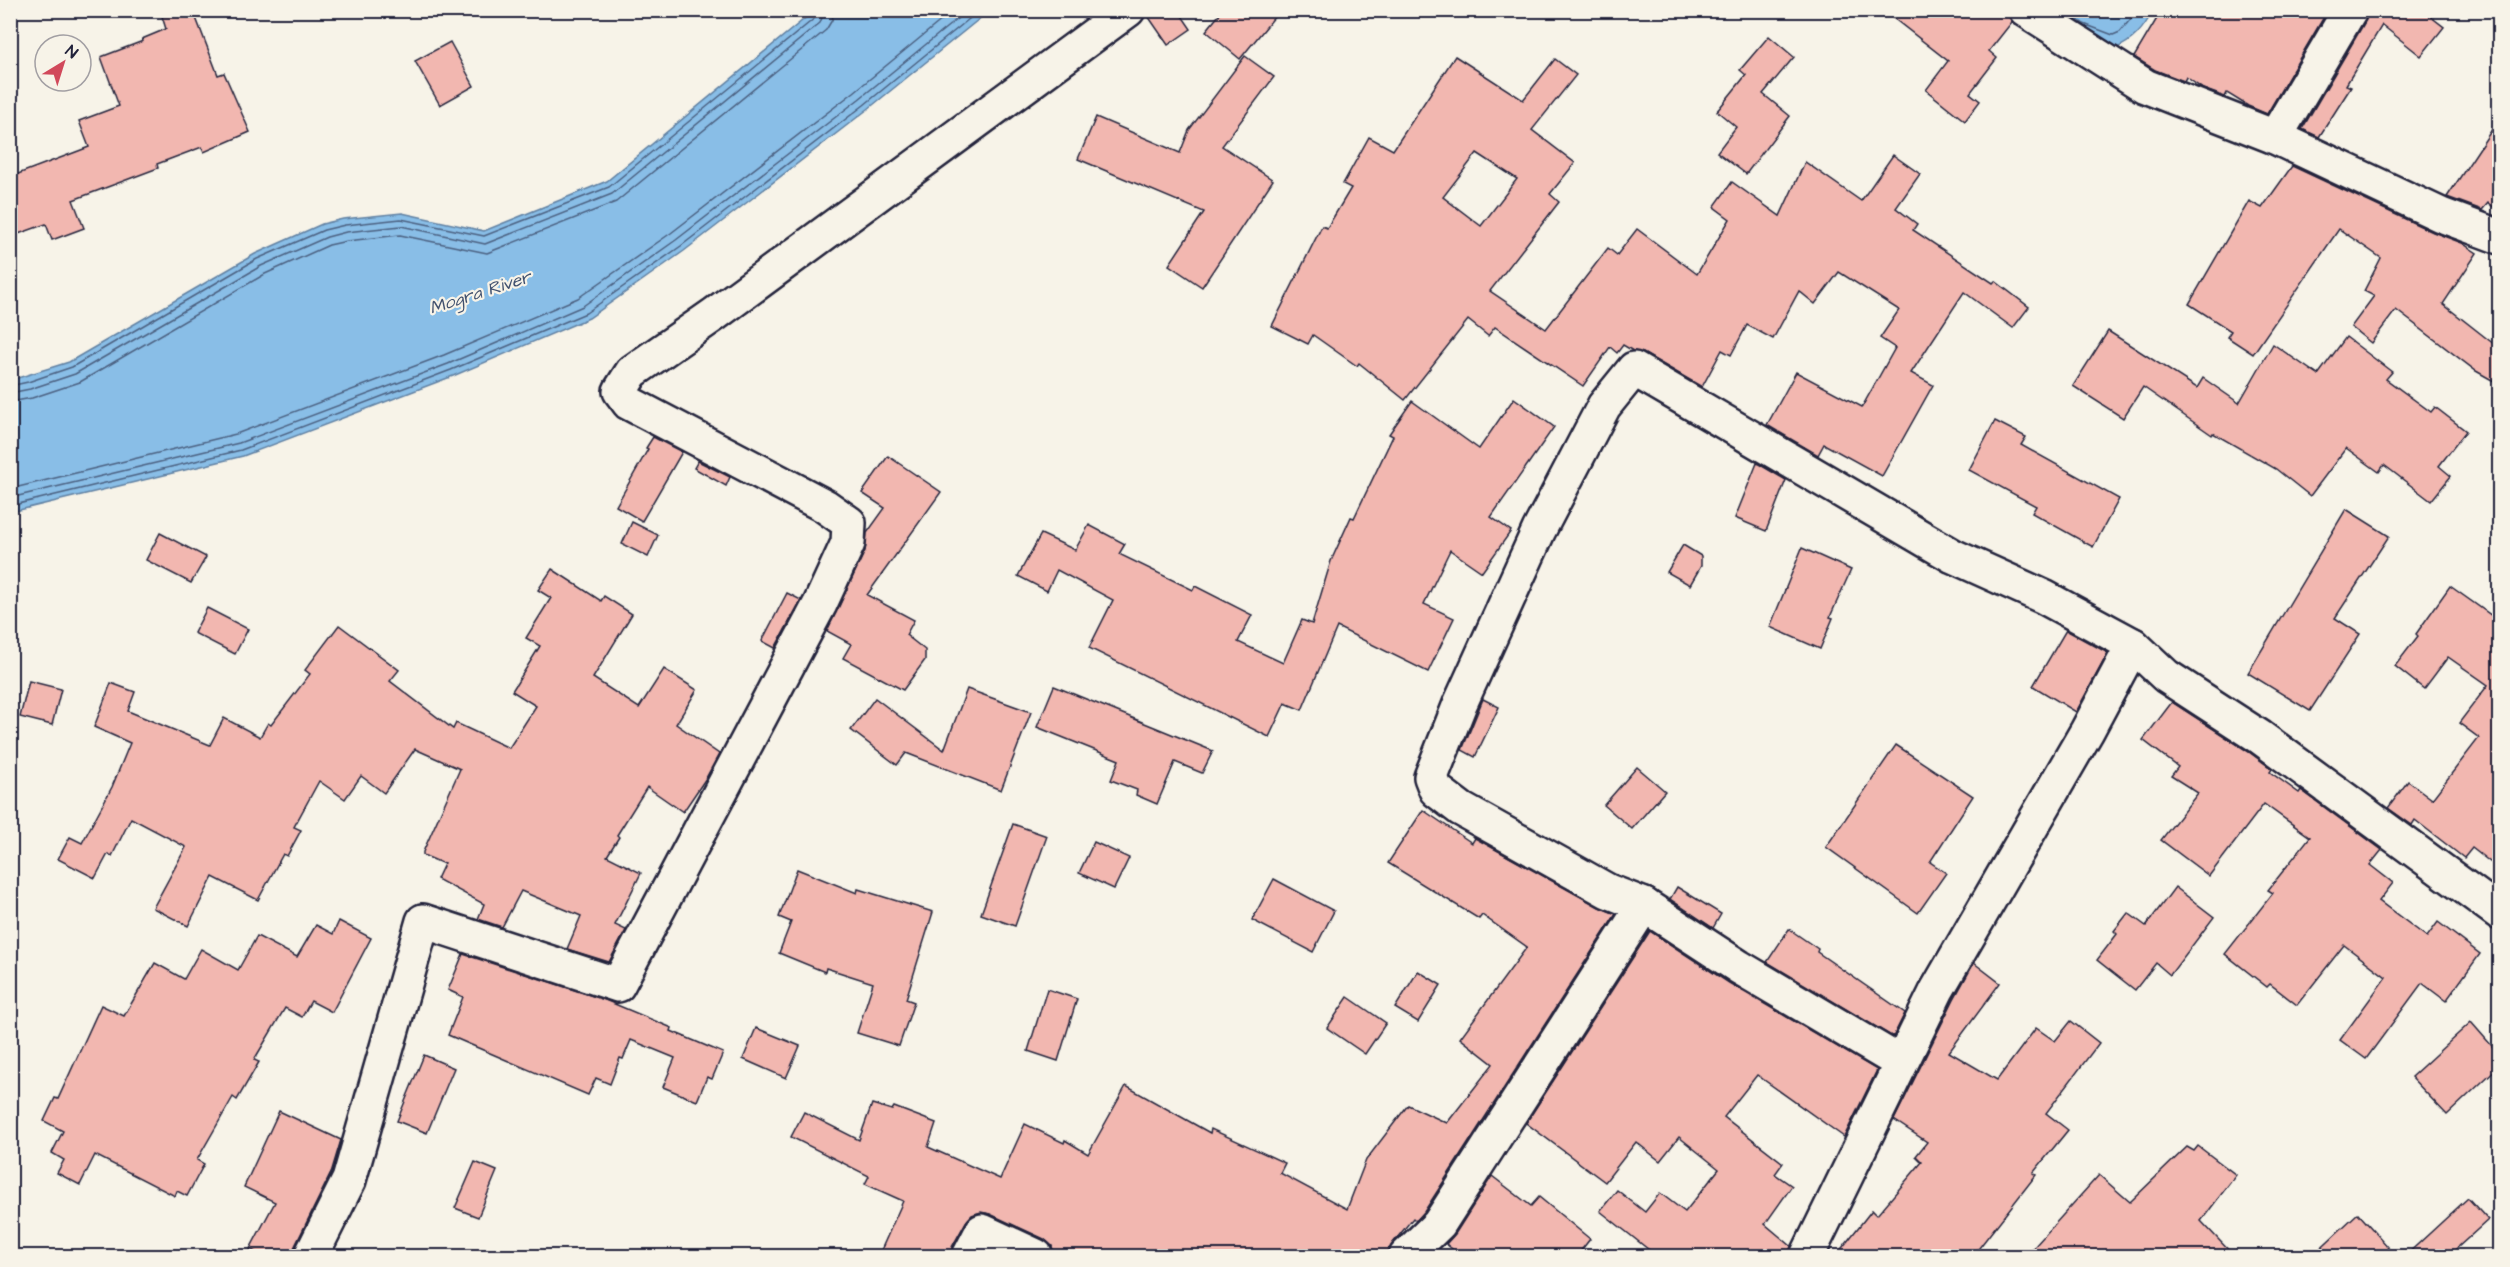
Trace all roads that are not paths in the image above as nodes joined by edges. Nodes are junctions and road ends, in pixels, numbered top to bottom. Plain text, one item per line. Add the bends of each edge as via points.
1 (1128, 10) edge
2 (2026, 10) edge
3 (2350, 10) edge
4 (2275, 137) junction
5 (2499, 237) edge
6 (2133, 645) junction
7 (1644, 904) junction
8 (2499, 913) edge
9 (1901, 1063) junction
10 (311, 1257) edge
11 (969, 1257) edge
12 (1036, 1257) edge
13 (1406, 1257) edge
14 (1807, 1257) edge

1 - 10 street via 632,372 620,391 629,403 825,506 849,523 848,543 778,686 618,985 423,921 349,1180
2 - 4 street via 2145,86
3 - 4 street
4 - 5 street via 2441,215
6 - 7 street via 2044,597 1953,556 1634,369 1604,406 1539,531 1431,777 1437,790 1461,809 1608,891
6 - 8 street via 2166,676 2260,736
6 - 9 street via 1937,990
7 - 9 street via 1739,967
7 - 13 street via 1439,1224
9 - 14 street
11 - 12 street via 981,1231

